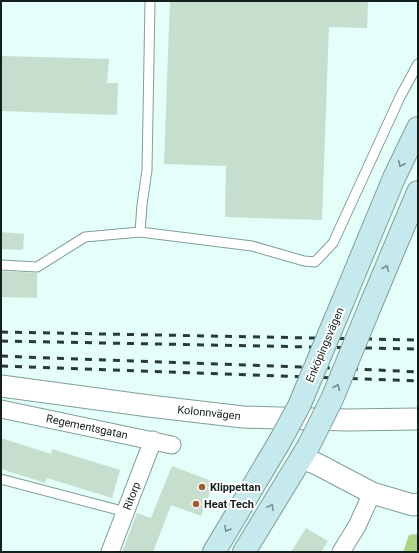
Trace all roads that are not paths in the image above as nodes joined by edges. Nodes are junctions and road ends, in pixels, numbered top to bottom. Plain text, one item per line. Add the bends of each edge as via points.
1 (150, 1) edge
2 (418, 64) edge
3 (418, 128) edge
4 (418, 192) edge
5 (140, 232) junction
6 (1, 265) edge
7 (1, 386) edge
8 (1, 409) edge
9 (418, 419) edge
10 (153, 440) junction
11 (278, 444) junction
12 (172, 445) dead end
13 (304, 453) junction
14 (1, 479) edge
15 (372, 493) junction
16 (418, 504) edge
17 (126, 512) junction
18 (110, 552) edge
19 (214, 552) edge
20 (244, 552) edge
21 (341, 552) edge

1 - 5 lane via 147,170
2 - 5 lane via 332,242 315,262 252,246
3 -> 11 main road, Enköpingsvägen, bridge via 394,178 299,406
13 -> 4 main road, bridge via 332,399
5 - 6 lane via 85,237 37,267
7 - 9 street, Kolonnvägen via 243,417
8 - 10 street, Regementsgatan
10 - 12 street, Regementsgatan
10 - 17 street, Ritorp
11 - 13 main road
11 -> 19 main road, Enköpingsvägen
13 - 15 street via 317,464
20 -> 13 main road
14 - 17 lane
15 - 16 street via 413,505
15 - 21 street
17 - 18 street, Ritorp

